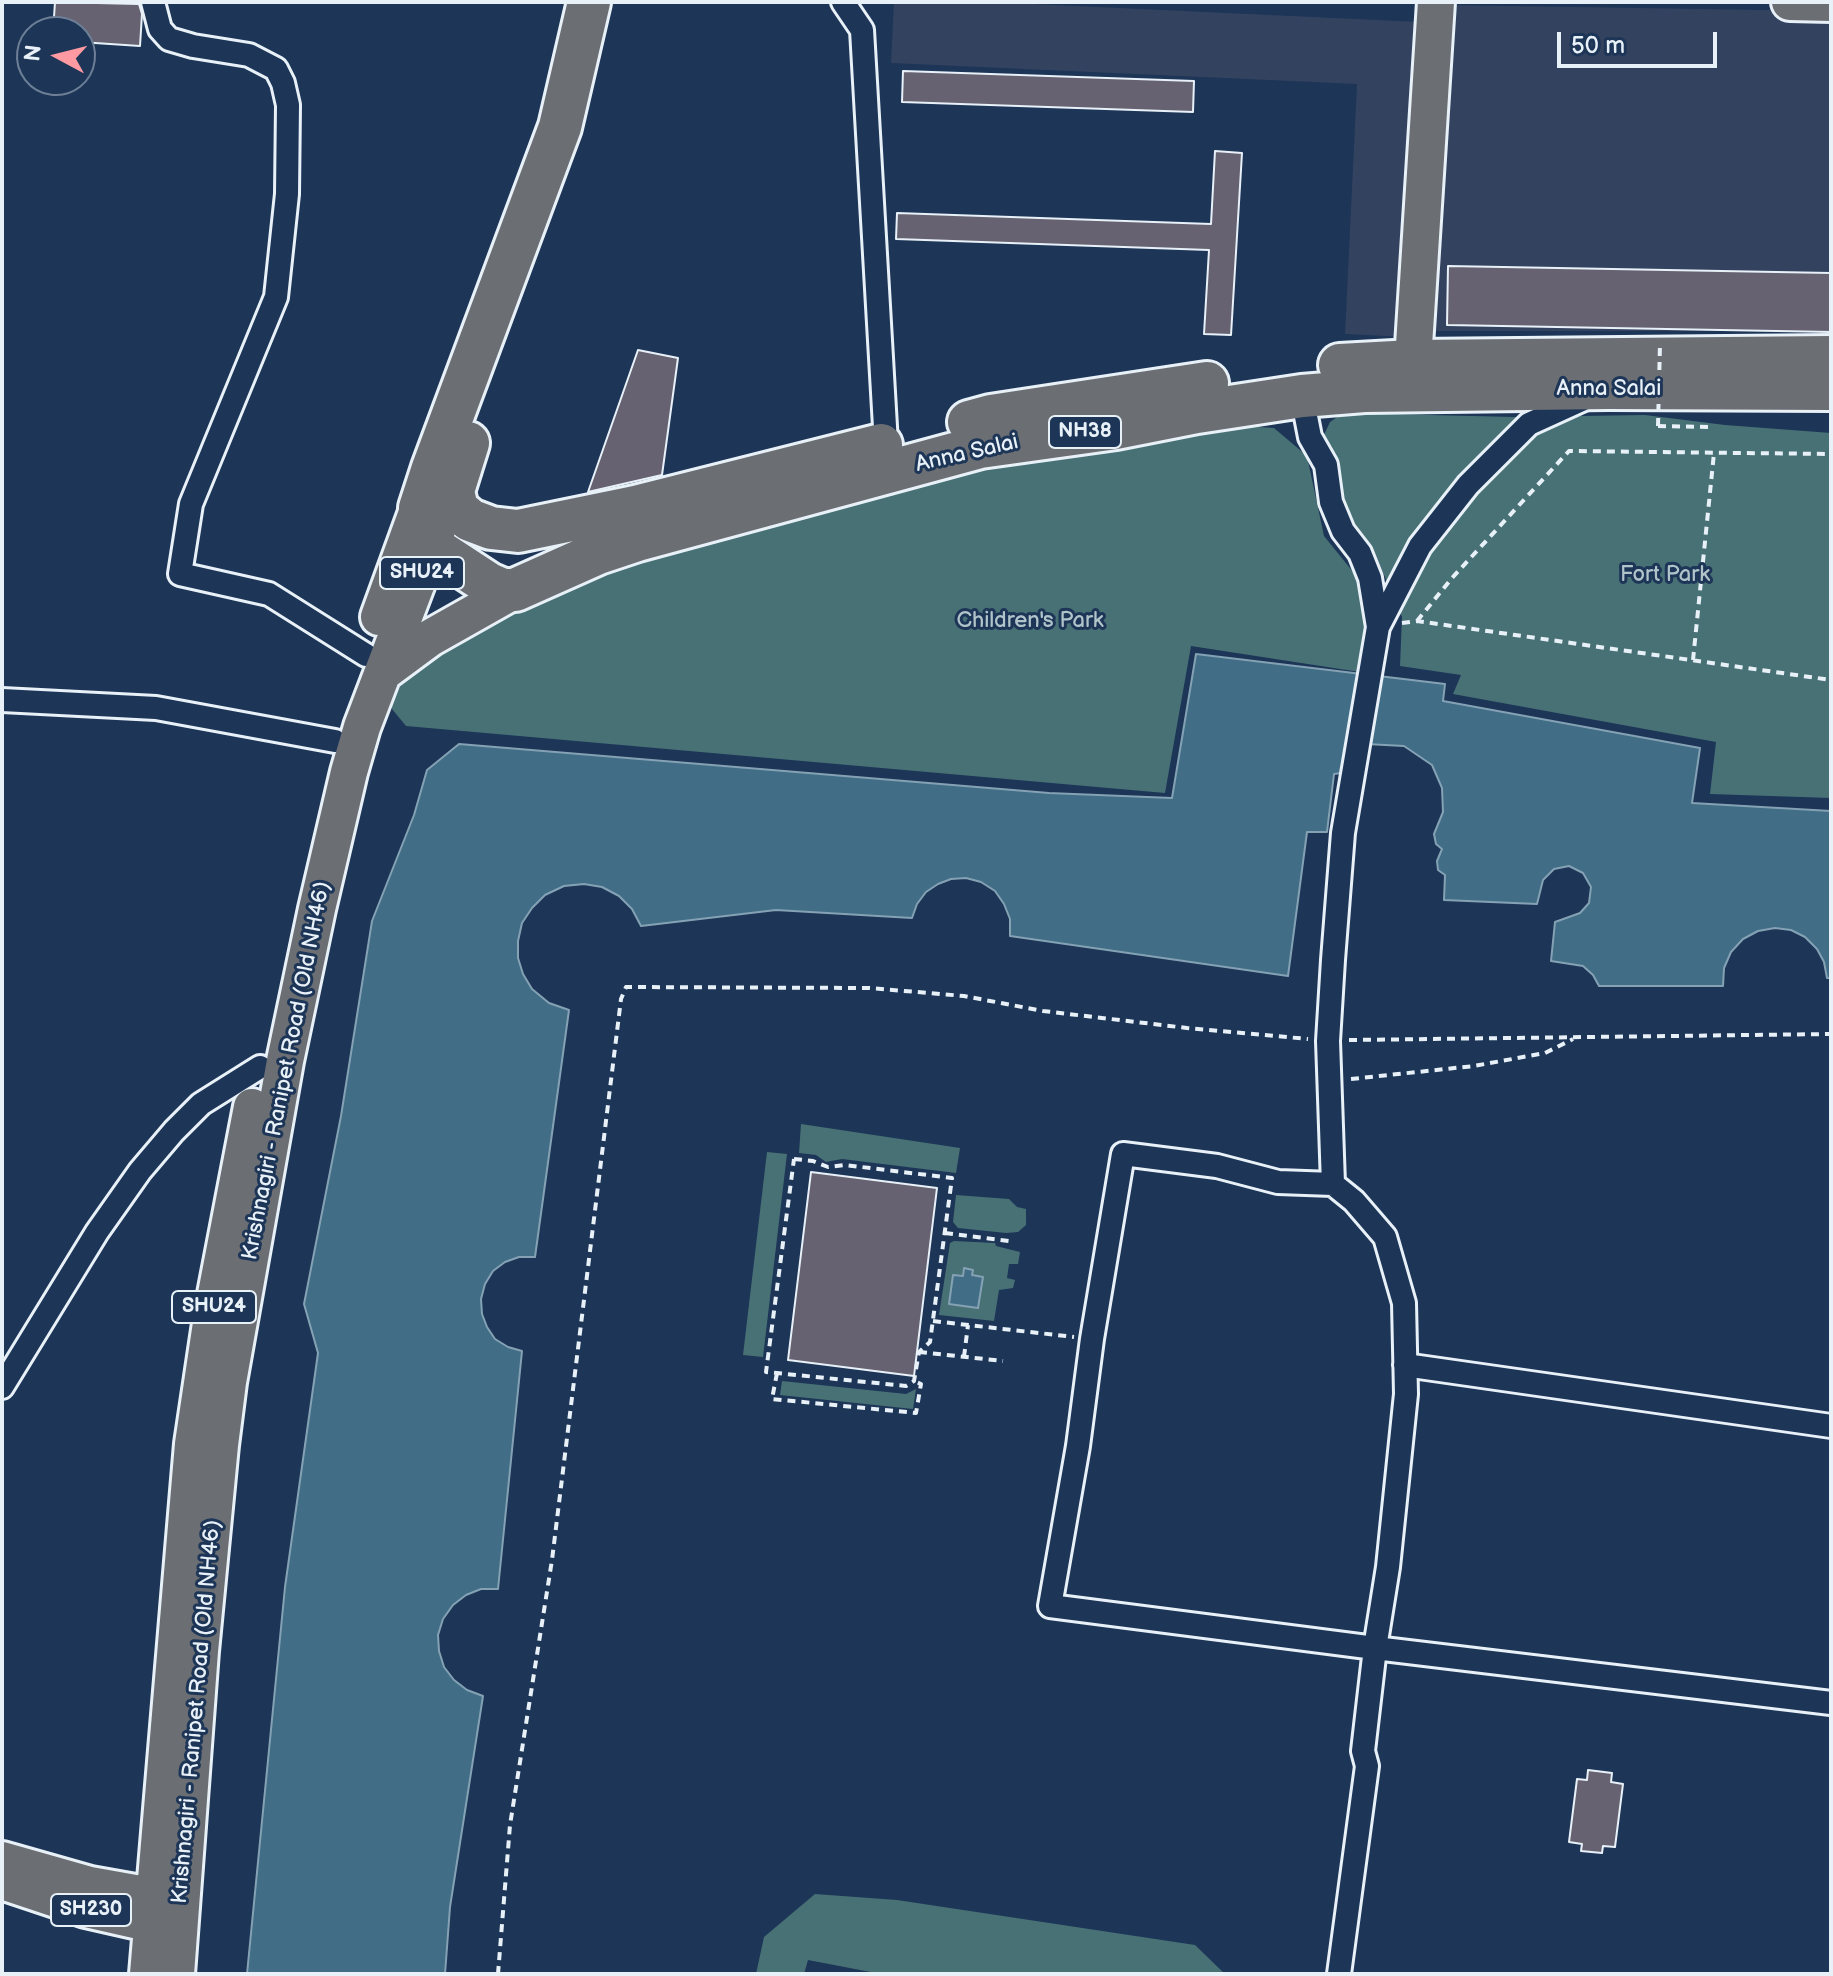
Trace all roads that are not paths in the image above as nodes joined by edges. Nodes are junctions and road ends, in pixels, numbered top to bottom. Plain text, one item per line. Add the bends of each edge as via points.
1 (153, 2) edge
2 (589, 2) edge
3 (608, 2) edge
4 (843, 2) edge
5 (1436, 2) edge
6 (1790, 2) edge
7 (1831, 3) edge
8 (1831, 357) edge
9 (1413, 361) junction
10 (1608, 388) junction
11 (1831, 389) edge
12 (1302, 396) junction
13 (886, 444) junction
14 (441, 481) junction
15 (518, 531) junction
16 (434, 557) junction
17 (515, 590) junction
18 (1378, 627) junction
19 (375, 663) junction
20 (2, 700) edge
21 (335, 741) junction
22 (260, 1067) junction
23 (1333, 1184) junction
24 (1405, 1365) junction
25 (2, 1387) edge
26 (1831, 1426) edge
27 (1375, 1648) junction
28 (1831, 1703) edge
29 (2, 1860) edge
30 (2, 1881) edge
31 (162, 1910) junction
32 (148, 1974) edge
33 (176, 1974) edge
34 (1339, 1974) edge

1 - 19 street via 160,29 169,39 249,55 276,69 288,105 287,194 276,297 191,504 180,574 269,594
2 - 14 highway, NH38 via 560,127
3 - 14 highway, NH38 via 601,56 574,147
4 - 13 street via 862,30
5 - 9 main road
6 - 7 main road
8 - 9 highway, Anna Salai / NH38
9 - 13 highway, Anna Salai / NH38 via 1332,366 991,416
10 - 11 highway, Anna Salai / NH38
10 - 12 highway, Anna Salai / NH38
10 - 18 street via 1529,424 1468,485 1420,546
12 - 17 highway, Anna Salai / NH38 via 980,447 637,540
12 - 18 street via 1310,437 1326,465 1331,502 1370,578
13 - 15 highway, Anna Salai / NH38
14 - 15 highway, Anna Salai / NH38 via 470,520
14 - 16 highway, NH38 via 420,508 420,523
14 - 19 main road, Krishnagiri - Ranipet Road (Old NH46) / SHU24
15 - 16 main road
16 - 17 highway via 503,590
16 - 19 main road via 401,590
17 - 19 main road
18 - 23 street via 1343,833 1328,1041
19 - 21 main road, Krishnagiri - Ranipet Road (Old NH46) / SHU24
19 - 31 main road, Krishnagiri - Ranipet Road (Old NH46) / SHU24 via 285,1061 228,1382 200,1651
20 - 21 street via 156,708
21 - 22 main road, Krishnagiri - Ranipet Road (Old NH46) / SHU24
22 - 25 street via 201,1104 140,1171
22 - 31 main road, Krishnagiri - Ranipet Road (Old NH46) / SHU24 via 193,1444 175,1632
23 - 24 street via 1385,1237 1404,1303
23 - 27 street via 1278,1182 1217,1166 1123,1154 1050,1606
24 - 26 street
24 - 27 street via 1388,1567
27 - 28 street
27 - 34 street via 1363,1751 1367,1766
29 - 31 main road, SH230
30 - 31 main road, SH230 via 86,1909
31 - 32 main road, Krishnagiri - Ranipet Road (Old NH46) / SHU24
31 - 33 main road, Krishnagiri - Ranipet Road (Old NH46) / SHU24

